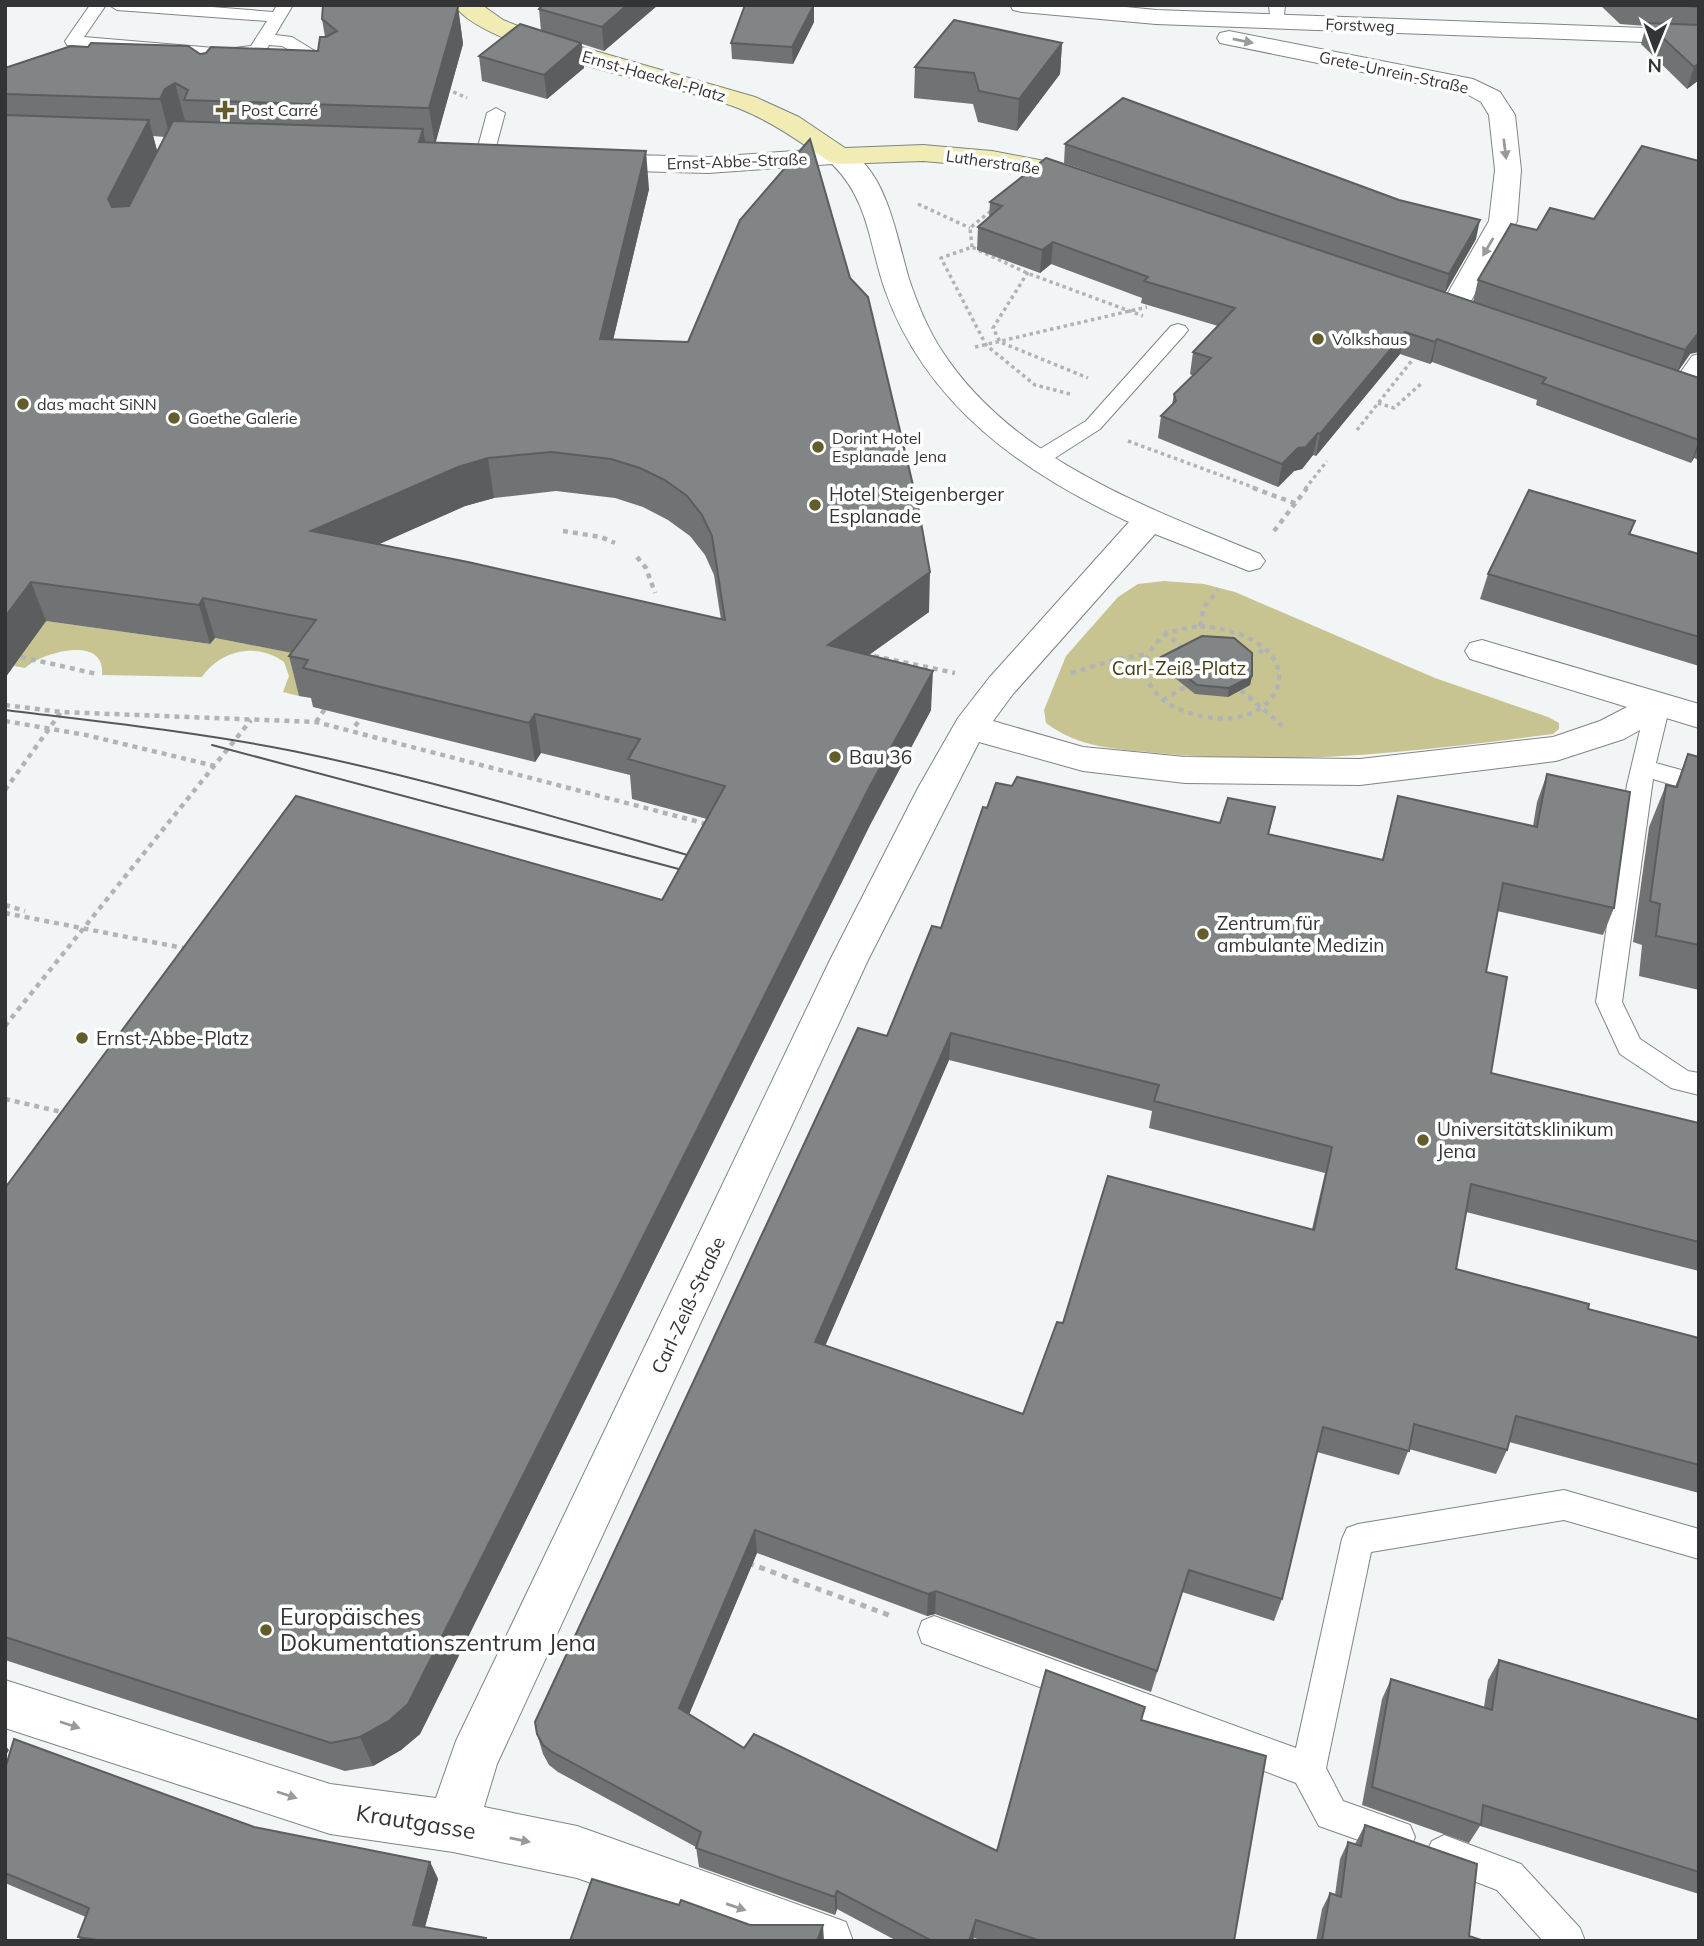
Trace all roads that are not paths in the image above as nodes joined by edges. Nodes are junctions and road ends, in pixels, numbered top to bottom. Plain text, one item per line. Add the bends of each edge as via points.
1 (98, 5) edge
2 (117, 5) edge
3 (466, 5) edge
4 (1022, 5) edge
5 (281, 11) edge
6 (1572, 11) dead end
7 (1170, 13) edge
8 (1277, 13) edge
9 (1590, 33) junction
10 (1699, 37) edge
11 (264, 39) junction
12 (226, 54) junction
13 (332, 67) edge
14 (208, 84) edge
15 (496, 113) road end
16 (839, 156) junction
17 (456, 157) edge
18 (484, 158) junction
19 (510, 159) edge
20 (576, 161) edge
21 (1117, 191) edge
22 (1452, 307) edge
23 (1178, 330) dead end
24 (1699, 360) edge
25 (1652, 377) edge
26 (1689, 390) edge
27 (1037, 460) junction
28 (1150, 519) junction
29 (1258, 550) road end
30 (1482, 651) dead end
31 (1658, 705) junction
32 (1699, 716) edge
33 (970, 727) junction
34 (1643, 768) junction
35 (1699, 784) edge
36 (1699, 1084) edge
37 (1699, 1544) edge
38 (934, 1632) edge
39 (5, 1704) edge
40 (1308, 1770) junction
41 (453, 1826) junction
42 (827, 1941) edge
43 (1567, 1941) edge

1 - 12 lane via 73,41
2 - 5 lane
3 - 16 street, Ernst-Haeckel-Platz via 494,25 534,41 746,102 790,123
4 - 7 street, Forstweg
5 - 11 lane
6 - 9 street
7 - 8 street, Forstweg
7 -> 22 street, Grete-Unrein-Straße via 1199,33 1473,87 1491,97 1502,115 1508,170 1503,221
8 - 9 street, Forstweg
9 - 10 street, Forstweg
11 - 12 lane via 257,51
11 - 13 lane via 286,41
12 - 14 lane
15 - 18 lane
16 - 20 street, Ernst-Abbe-Straße via 708,165
16 - 21 street, Lutherstraße via 923,153 992,159 1051,170
16 - 27 street via 866,187 903,302 930,356 985,420
17 - 18 street
18 - 19 street
23 - 27 lane via 1093,425
24 - 26 lane
25 - 26 street
27 - 28 street
28 - 29 street
28 - 33 street via 1028,654
30 - 31 street
31 - 32 street
31 - 33 street via 1612,730 1556,749 1360,772 1185,769 1083,759
31 - 34 lane
33 - 41 street, Carl-Zeiß-Straße via 849,960 474,1759
34 - 35 lane
34 - 36 lane via 1609,1002 1630,1046 1681,1080
37 - 40 lane via 1564,1505 1358,1539
38 - 40 lane
39 -> 41 street, Krautgasse via 330,1809
40 - 43 lane via 1331,1814 1509,1876
41 -> 42 street, Krautgasse via 577,1852

